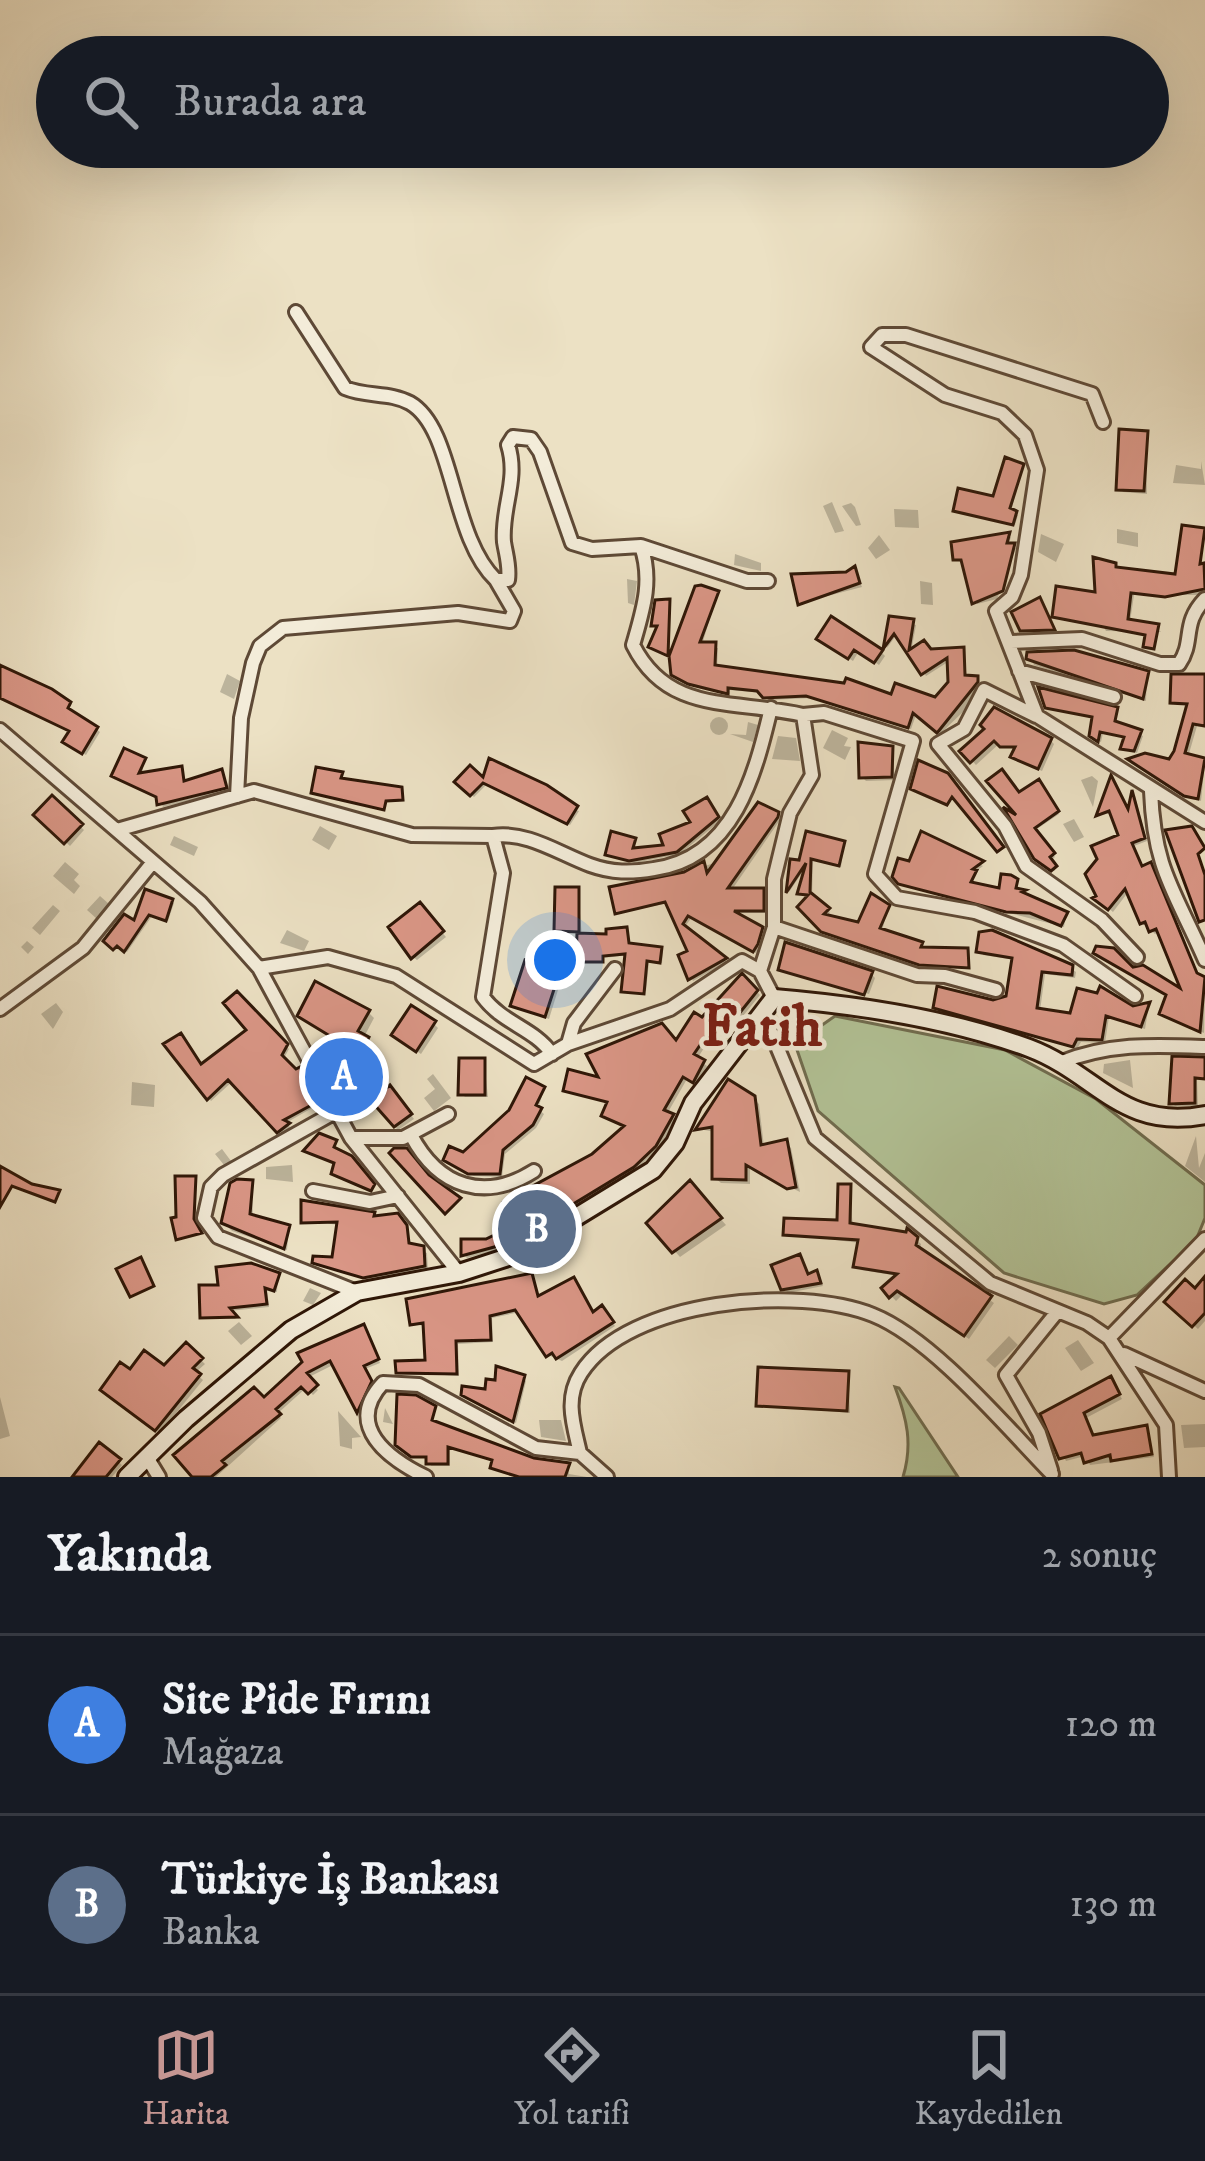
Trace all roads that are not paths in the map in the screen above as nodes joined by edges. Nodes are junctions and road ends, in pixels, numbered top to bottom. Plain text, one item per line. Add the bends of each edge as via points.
1 (296, 312) dead end
2 (1103, 422) dead end
3 (641, 546) junction
4 (496, 580) junction
5 (768, 580) dead end
6 (1205, 599) edge
7 (1011, 641) junction
8 (1019, 670) junction
9 (1114, 697) dead end
10 (771, 708) junction
11 (803, 715) junction
12 (1037, 716) junction
13 (0, 730) edge
14 (913, 742) junction
15 (938, 743) junction
16 (1151, 790) junction
17 (237, 796) junction
18 (1205, 822) edge
19 (117, 830) junction
20 (494, 836) junction
21 (153, 862) junction
22 (774, 927) junction
23 (1137, 957) dead end
24 (1205, 960) edge
25 (259, 968) junction
26 (615, 969) dead end
27 (760, 971) junction
28 (996, 990) dead end
29 (1136, 996) dead end
30 (774, 998) junction
31 (0, 1009) edge
32 (764, 1015) junction
33 (568, 1044) junction
34 (1205, 1047) edge
35 (552, 1054) junction
36 (1059, 1063) junction
37 (337, 1111) junction
38 (448, 1114) dead end
39 (1205, 1114) edge
40 (411, 1135) junction
41 (351, 1138) junction
42 (534, 1171) dead end
43 (313, 1191) dead end
44 (398, 1196) junction
45 (1205, 1239) edge
46 (459, 1273) junction
47 (357, 1292) junction
48 (1057, 1312) junction
49 (1109, 1339) junction
50 (1122, 1354) junction
51 (1205, 1391) edge
52 (580, 1453) junction
53 (148, 1459) junction
54 (1053, 1476) edge
55 (127, 1477) edge
56 (159, 1477) edge
57 (426, 1477) edge
58 (607, 1477) edge
59 (1168, 1477) edge

1 - 4 street via 346,388 406,401 425,414 473,548
2 - 7 street via 1092,394 1054,379 906,335 882,334 871,347 945,395 1002,413 1024,436 1037,470 1022,575 996,611
3 - 4 street via 572,543 540,452 514,437 508,580
3 - 5 street
3 - 10 street via 647,592 633,645 647,673 677,695
4 - 17 street via 514,611 510,621 458,613 283,628 260,646 241,718
6 - 7 street via 1189,616 1179,664 1082,639
7 - 8 street
8 - 9 street
8 - 12 street
10 - 11 street
10 - 20 street via 742,801 726,829 689,859 608,871 514,833
11 - 14 street via 824,713
11 - 22 street via 812,775 790,813 774,879
12 - 15 street via 984,690 964,729
12 - 16 street
13 - 19 street
14 - 15 street
14 - 29 street via 875,874 897,898 975,912 1063,944
15 - 23 street via 1005,826 1026,866 1102,920
16 - 18 street
16 - 24 street via 1152,839
17 - 19 street
17 - 20 street via 254,791 412,835
19 - 21 street
20 - 35 street via 503,873 483,997
21 - 25 street
21 - 31 street via 83,948
22 - 27 street
22 - 28 street via 917,975
25 - 35 street via 328,957 396,976 534,1064
25 - 37 street
26 - 33 street via 574,1023
27 - 30 street
27 - 33 street via 742,961 670,1009
30 - 32 main road
30 - 36 main road via 959,1029
32 - 46 main road via 693,1103 653,1170 514,1255
32 - 48 street via 815,1138 990,1283
33 - 35 street
34 - 36 street via 1130,1044
36 - 39 main road via 1131,1112
37 - 41 street
37 - 47 street via 223,1175 211,1186 204,1218 218,1237
38 - 40 street
40 - 41 street
40 - 42 street via 440,1170 485,1191
41 - 44 street
43 - 44 street via 370,1202
44 - 46 street
45 - 49 street
46 - 47 main road
47 - 53 main road via 291,1330
48 - 49 street
48 - 54 street via 1006,1375 1040,1433
49 - 50 street
50 - 51 street
50 - 59 street via 1166,1425
52 - 54 street via 569,1407 574,1390 617,1336 700,1307 840,1304 878,1317 953,1373
52 - 57 street via 536,1448 419,1385 383,1383 370,1406 374,1437 385,1457
52 - 58 street
53 - 55 main road
53 - 56 street

